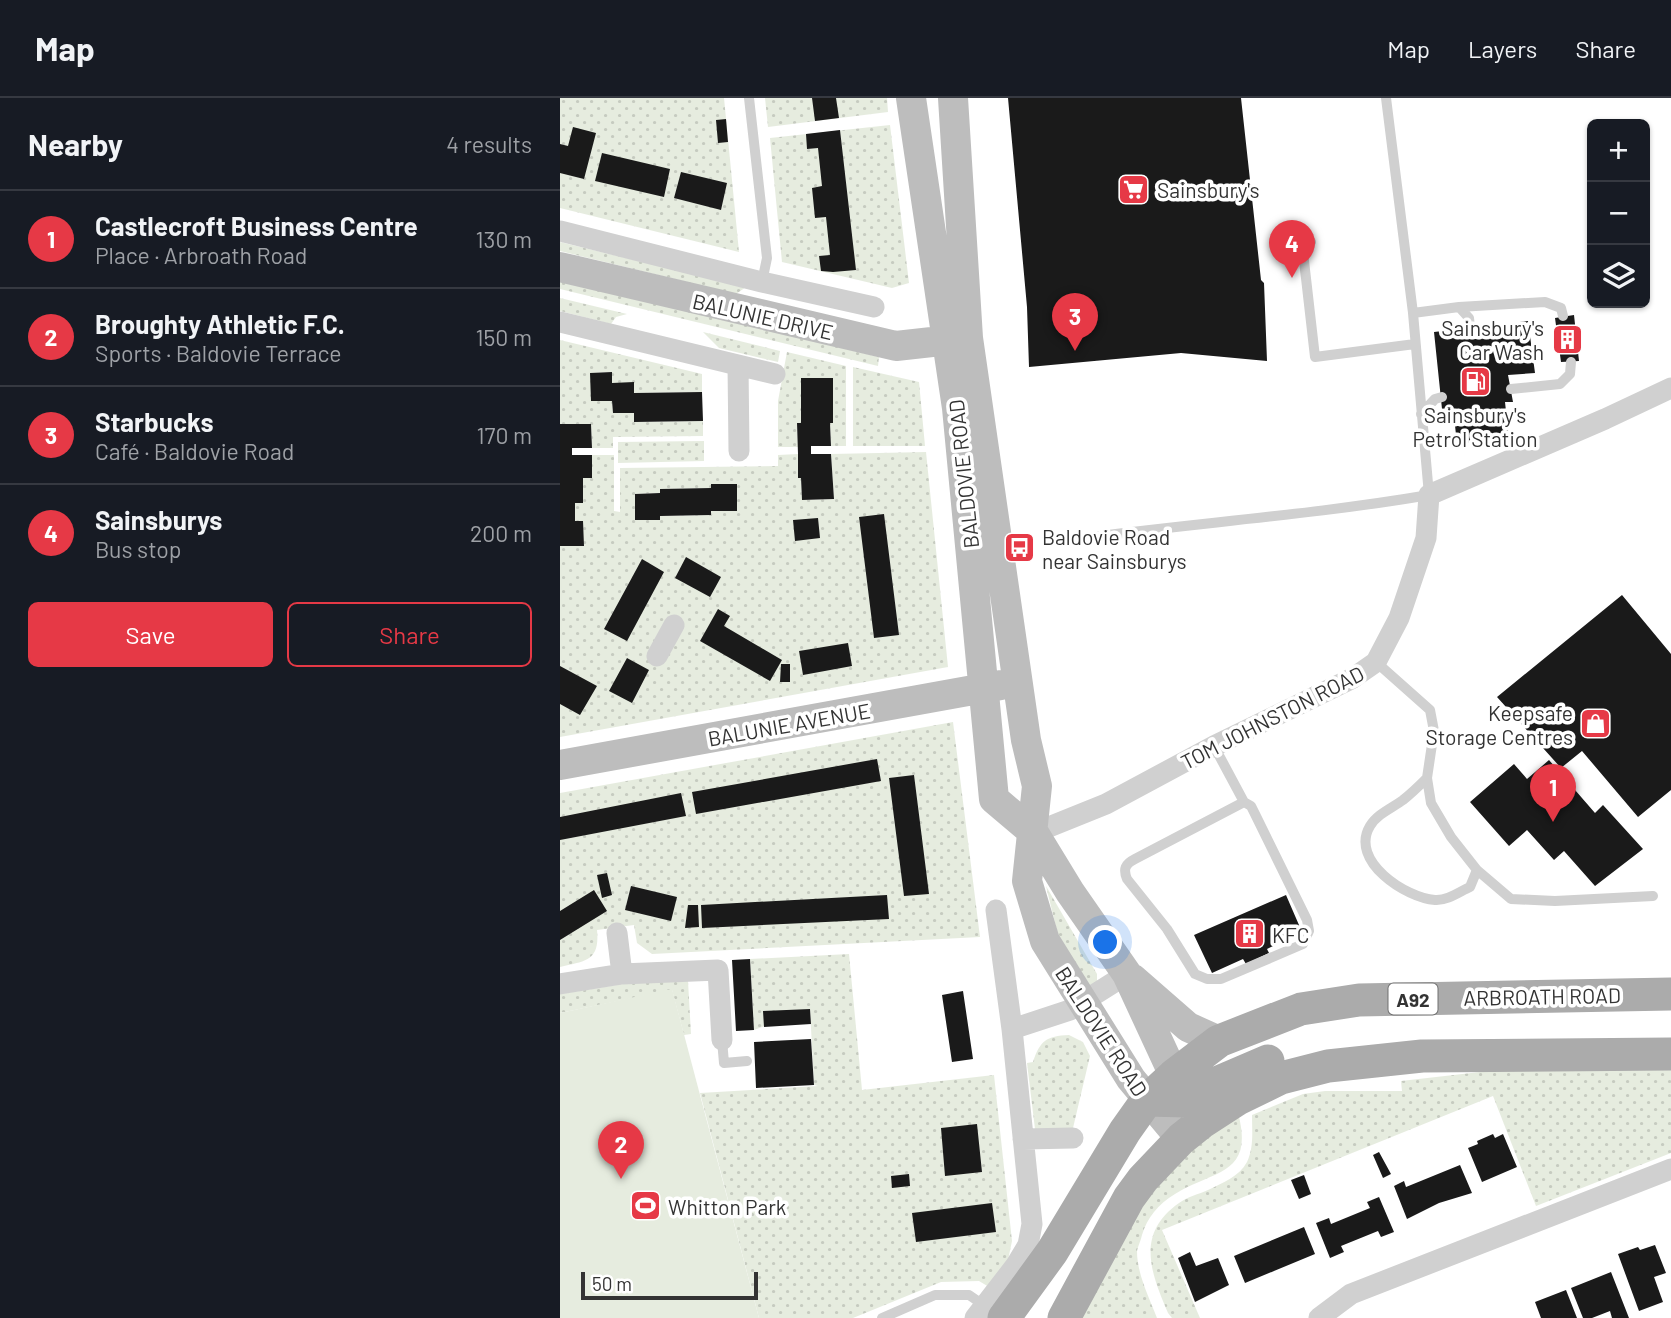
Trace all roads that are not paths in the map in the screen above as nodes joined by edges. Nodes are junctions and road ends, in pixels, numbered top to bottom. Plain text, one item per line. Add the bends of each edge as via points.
1 (749, 98) edge
2 (911, 98) edge
3 (953, 98) edge
4 (1385, 98) edge
5 (560, 231) edge
6 (1311, 242) dead end
7 (560, 267) edge
8 (762, 282) junction
9 (874, 307) dead end
10 (1459, 307) junction
11 (1413, 313) junction
12 (755, 314) junction
13 (1563, 316) dead end
14 (560, 322) edge
15 (1470, 327) dead end
16 (958, 340) junction
17 (1415, 344) junction
18 (1571, 362) dead end
19 (738, 365) junction
20 (775, 374) dead end
21 (1671, 388) edge
22 (1511, 390) dead end
23 (1442, 397) dead end
24 (1421, 414) junction
25 (739, 451) dead end
26 (1429, 495) junction
27 (1076, 540) dead end
28 (674, 625) dead end
29 (657, 656) dead end
30 (1376, 662) junction
31 (1018, 682) junction
32 (983, 688) junction
33 (1214, 746) junction
34 (560, 765) edge
35 (1427, 778) junction
36 (1244, 802) junction
37 (1034, 833) junction
38 (1476, 870) junction
39 (1653, 896) dead end
40 (996, 911) dead end
41 (617, 933) dead end
42 (622, 974) junction
43 (1127, 974) junction
44 (560, 984) edge
45 (1671, 994) edge
46 (1083, 1004) junction
47 (1012, 1030) junction
48 (722, 1040) joint
49 (1219, 1041) junction
50 (1671, 1054) edge
51 (747, 1061) dead end
52 (1147, 1100) junction
53 (1185, 1110) junction
54 (1073, 1138) dead end
55 (1023, 1139) junction
56 (1671, 1169) edge
57 (988, 1314) edge
58 (895, 1315) edge
59 (882, 1318) edge
60 (1064, 1318) edge
61 (1319, 1318) edge

1 - 8 lane via 767,258
2 - 16 main road, BALDOVIE ROAD
3 - 16 main road, BALDOVIE ROAD
4 - 11 lane
5 - 8 street
6 - 17 lane via 1304,245 1303,252 1315,356
7 - 12 main road, BALUNIE DRIVE
8 - 9 street
8 - 12 street
10 - 11 lane
10 - 13 lane via 1545,302 1561,308
10 - 15 lane
11 - 17 lane
12 - 16 main road, BALUNIE DRIVE via 896,346
14 - 19 street
16 - 31 main road, BALDOVIE ROAD
16 - 32 main road, BALDOVIE ROAD via 957,408
17 - 24 lane
18 - 22 lane via 1570,374 1559,384
19 - 20 street
19 - 25 street
21 - 26 street
23 - 24 lane
24 - 26 lane
26 - 27 lane
26 - 30 street, TOM JOHNSTON ROAD via 1426,538 1399,618
28 - 29 street
30 - 33 street, TOM JOHNSTON ROAD via 1353,678
30 - 35 lane via 1430,710 1434,731
31 - 32 main road, BALUNIE AVENUE
31 - 37 main road, BALDOVIE ROAD via 1037,786
32 - 34 main road, BALUNIE AVENUE
32 - 37 main road, BALDOVIE ROAD via 994,799
33 - 36 lane
33 - 37 street, TOM JOHNSTON ROAD via 1106,804
35 - 38 lane via 1431,803
35 - 38 lane via 1369,827 1366,851 1384,877 1433,900 1445,900 1470,887
36 - 36 lane via 1254,811 1309,931 1303,944 1221,979 1207,979 1195,974 1124,870 1135,859
37 - 43 main road, BALDOVIE ROAD
37 - 46 main road, BALDOVIE ROAD via 1027,881 1045,941
38 - 39 lane via 1511,899
40 - 47 street
41 - 42 street
42 - 44 street
42 - 48 street via 718,970
43 - 46 street
43 - 49 main road, BALDOVIE ROAD via 1188,1027
43 - 53 main road, BALDOVIE ROAD
45 - 49 main road, ARBROATH ROAD / A92 via 1359,1000 1301,1009
46 - 47 street
46 - 52 main road, BALDOVIE ROAD
47 - 55 street
48 - 51 lane via 724,1063
49 - 53 main road, ARBROATH ROAD / A92
50 - 53 main road, ARBROATH ROAD / A92 via 1422,1056 1319,1049 1260,1063 1219,1082
52 - 53 main road, ARBROATH ROAD / A92
52 - 53 main road, BALDOVIE ROAD
52 - 57 main road, ARBROATH ROAD / A92 via 1052,1252
53 - 60 main road, ARBROATH ROAD / A92 via 1129,1198
54 - 55 street
55 - 57 street via 1032,1224 1028,1245
56 - 61 street via 1351,1294
57 - 58 lane via 969,1295 935,1295
58 - 59 lane

